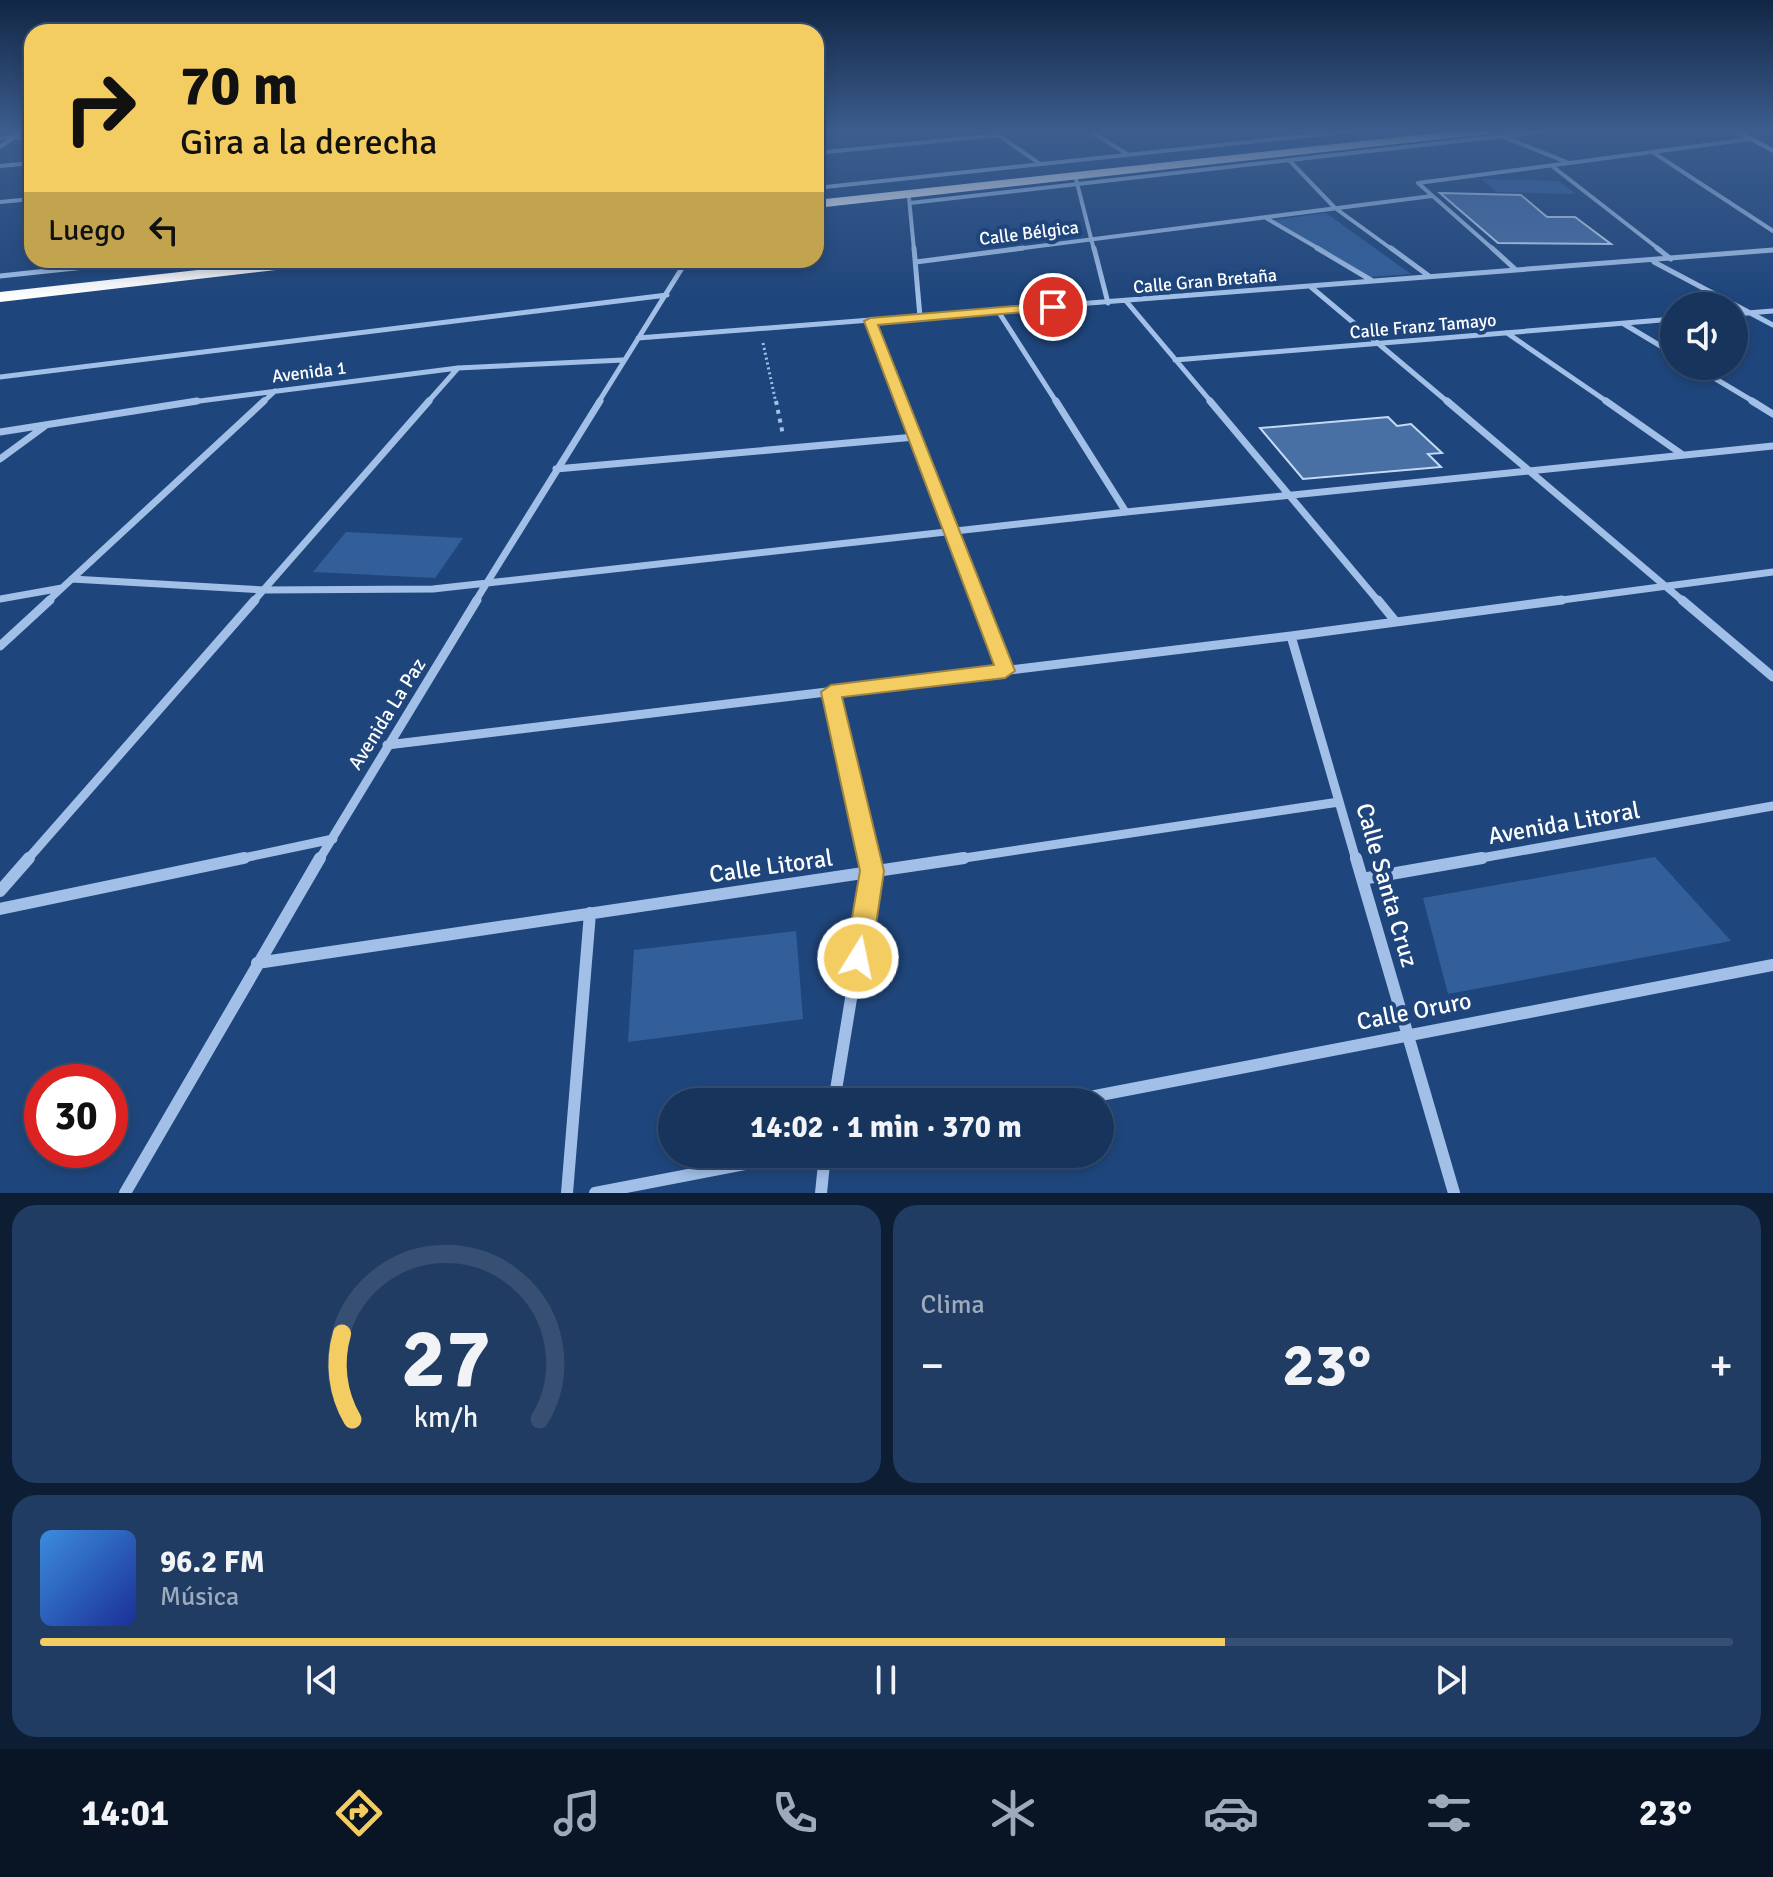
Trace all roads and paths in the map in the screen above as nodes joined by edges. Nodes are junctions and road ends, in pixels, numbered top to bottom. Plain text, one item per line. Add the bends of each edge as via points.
1 (939, 187) edge
2 (1018, 187) edge
3 (1079, 187) edge
4 (1314, 187) edge
5 (1422, 187) edge
6 (1578, 187) edge
7 (1705, 187) edge
8 (1432, 196) junction
9 (909, 199) junction
10 (24, 200) edge
11 (7, 201) junction
12 (824, 201) edge
13 (0, 202) edge
14 (824, 202) edge
15 (1335, 208) junction
16 (0, 210) edge
17 (1265, 218) junction
18 (1773, 231) edge
19 (1093, 240) junction
20 (1773, 250) edge
21 (1671, 259) junction
22 (1652, 261) junction
23 (916, 262) junction
24 (73, 268) edge
25 (182, 268) edge
26 (256, 268) edge
27 (682, 268) edge
28 (1515, 269) junction
29 (0, 276) edge
30 (1429, 277) junction
31 (1373, 281) junction
32 (1311, 287) junction
33 (0, 288) edge
34 (667, 295) junction
35 (0, 297) edge
36 (1126, 301) junction
37 (1108, 303) junction
38 (998, 311) junction
39 (1773, 311) edge
40 (1749, 313) junction
41 (920, 317) junction
42 (1660, 320) edge
43 (870, 321) junction
44 (1623, 323) junction
45 (1773, 325) edge
46 (760, 330) junction
47 (1507, 333) junction
48 (638, 338) junction
49 (1378, 344) junction
50 (1660, 345) edge
51 (623, 360) junction
52 (1175, 360) junction
53 (458, 368) junction
54 (0, 377) edge
55 (1717, 380) edge
56 (277, 389) junction
57 (1773, 414) edge
58 (46, 425) junction
59 (0, 432) edge
60 (915, 437) junction
61 (1773, 446) edge
62 (785, 447) junction
63 (1683, 455) junction
64 (0, 459) edge
65 (556, 469) junction
66 (1532, 471) junction
67 (1292, 495) junction
68 (1126, 512) junction
69 (952, 531) junction
70 (1773, 572) edge
71 (72, 579) junction
72 (491, 582) junction
73 (1667, 586) junction
74 (63, 588) junction
75 (264, 590) junction
76 (0, 599) edge
77 (1396, 622) junction
78 (1291, 636) junction
79 (0, 646) edge
80 (1005, 671) junction
81 (1773, 677) edge
82 (831, 692) junction
83 (387, 745) junction
84 (1339, 802) junction
85 (1773, 806) edge
86 (333, 839) junction
87 (872, 871) junction
88 (1362, 879) junction
89 (0, 891) edge
90 (0, 909) edge
91 (590, 913) junction
92 (257, 963) junction
93 (1773, 965) edge
94 (1408, 1035) junction
95 (836, 1088) edge
96 (1114, 1092) edge
97 (724, 1168) edge
98 (824, 1168) edge
99 (125, 1193) edge
100 (567, 1193) edge
101 (595, 1193) edge
102 (821, 1193) edge
103 (1454, 1193) edge

1 - 12 highway
2 - 9 highway
3 - 19 street
4 - 15 street
5 - 8 street
6 - 21 street
7 - 18 street
8 - 15 street, Calle Bélgica
8 - 28 street
9 - 14 highway
9 - 23 street
10 - 11 street
11 - 13 street
11 - 16 street
15 - 17 street, Calle Bélgica
15 - 30 street
17 - 19 street, Calle Bélgica
17 - 31 street
19 - 23 street, Calle Bélgica
19 - 37 street
20 - 21 street, Calle Gran Bretaña
21 - 22 street, Calle Gran Bretaña
22 - 28 street, Calle Gran Bretaña
22 - 40 street
23 - 41 street
24 - 29 street
25 - 33 highway
26 - 35 highway
27 - 34 street, Avenida La Paz
28 - 30 street, Calle Gran Bretaña
30 - 31 street, Calle Gran Bretaña
31 - 32 street, Calle Gran Bretaña
32 - 36 street, Calle Gran Bretaña
32 - 49 street
34 - 48 street, Avenida La Paz
34 - 54 street
36 - 37 street, Calle Gran Bretaña
36 - 52 street
37 - 38 street, Calle Gran Bretaña
38 - 41 street, Calle Gran Bretaña
38 - 68 street
39 - 40 street
40 - 45 street
41 - 43 street, Calle Gran Bretaña
42 - 44 street, Calle Franz Tamayo
43 - 46 street, Calle Gran Bretaña
43 - 60 street
44 - 47 street, Calle Franz Tamayo
44 - 50 street
46 - 48 street, Calle Gran Bretaña
46 - 62 path
47 - 49 street, Calle Franz Tamayo
47 - 63 street
48 - 51 street, Avenida La Paz
49 - 52 street, Calle Franz Tamayo
49 - 66 street
51 - 53 street, Avenida 1
51 - 65 street, Avenida La Paz
52 - 67 street
53 - 56 street, Avenida 1
53 - 75 street
55 - 57 street
56 - 58 street, Avenida 1
56 - 71 street
58 - 59 street, Avenida 1
58 - 64 street
60 - 62 street
60 - 69 street
61 - 63 street
62 - 65 street
63 - 66 street
65 - 72 street, Avenida La Paz
66 - 67 street
66 - 73 street
67 - 68 street
67 - 77 street
68 - 69 street
69 - 72 street
69 - 80 street
70 - 73 street
71 - 74 street
71 - 75 street
72 - 75 street via 433,589
72 - 83 street, Avenida La Paz
73 - 77 street
73 - 81 street
74 - 76 street
74 - 79 street
75 - 89 street
77 - 78 street
78 - 80 street
78 - 84 street, Calle Santa Cruz
80 - 82 street
82 - 83 street
82 - 87 street
83 - 86 street, Avenida La Paz
84 - 87 street, Calle Litoral
84 - 88 street, Calle Santa Cruz
85 - 88 street, Avenida Litoral
86 - 90 street
86 - 92 street, Avenida La Paz
87 - 91 street, Calle Litoral
87 - 95 street
88 - 94 street, Calle Santa Cruz
91 - 92 street, Calle Litoral
91 - 100 street
92 - 99 street, Avenida La Paz
93 - 94 street, Calle Oruro
94 - 96 street, Calle Oruro
94 - 103 street, Calle Santa Cruz
97 - 101 street
98 - 102 street

